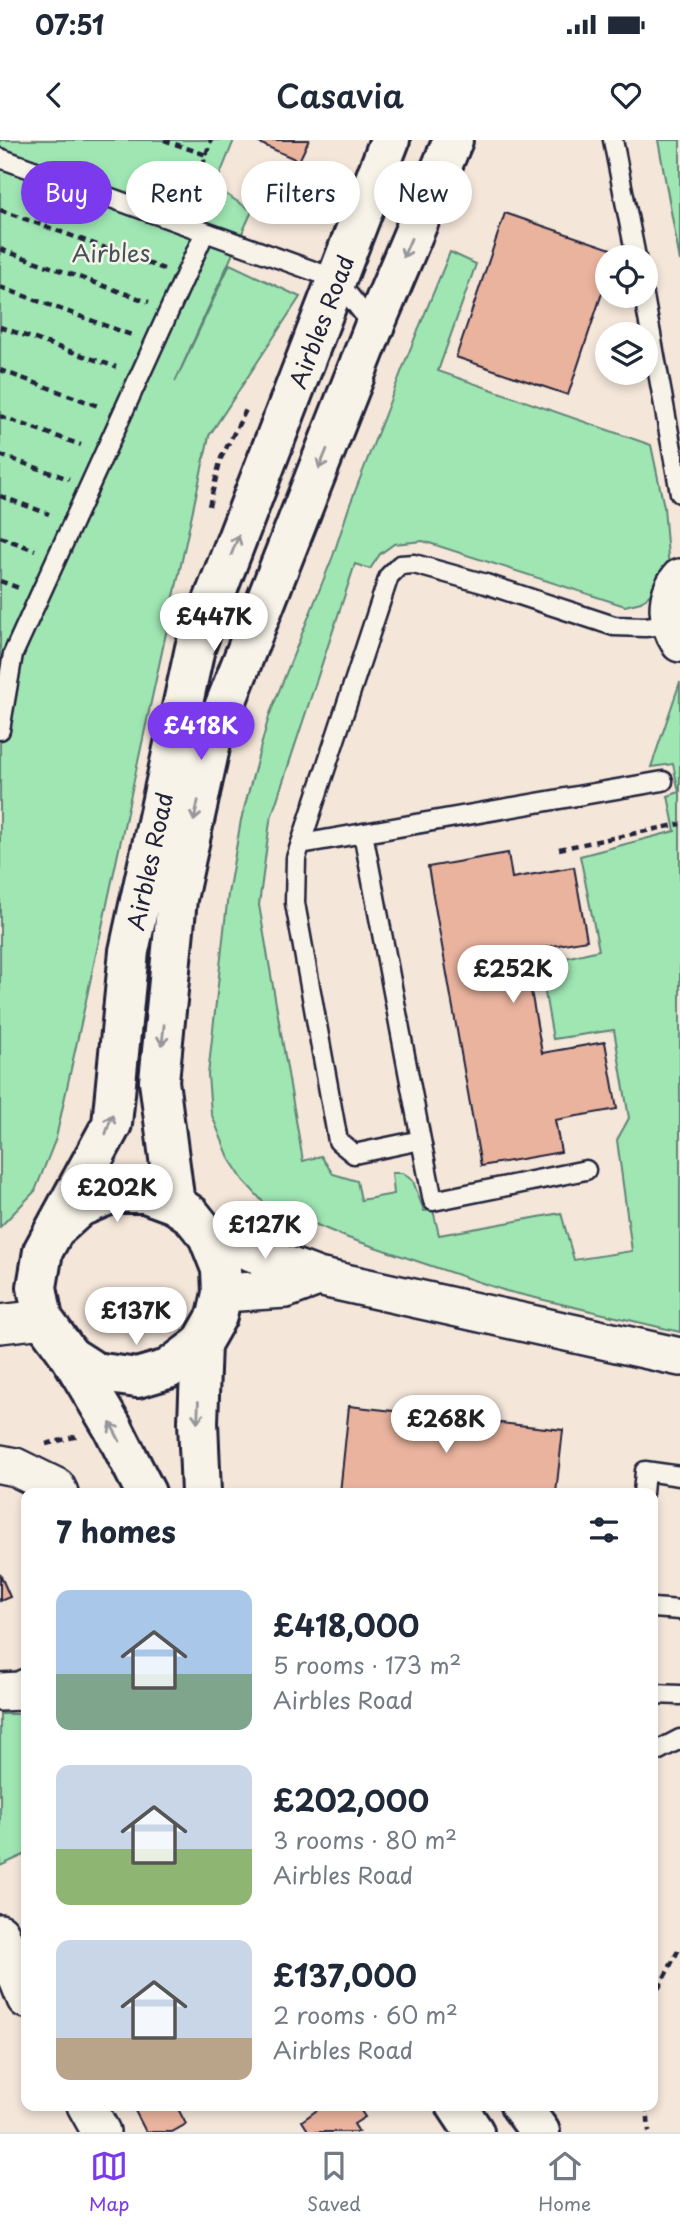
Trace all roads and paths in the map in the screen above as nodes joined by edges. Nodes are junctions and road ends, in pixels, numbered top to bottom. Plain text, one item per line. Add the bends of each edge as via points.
1 (164, 140) edge
2 (211, 140) edge
3 (390, 140) edge
4 (453, 140) edge
5 (614, 140) edge
6 (206, 155) junction
7 (0, 158) edge
8 (0, 210) edge
9 (184, 225) junction
10 (205, 232) junction
11 (634, 245) edge
12 (0, 248) edge
13 (185, 276) junction
14 (336, 279) junction
15 (0, 287) edge
16 (646, 308) edge
17 (170, 309) junction
18 (0, 327) edge
19 (374, 327) junction
20 (155, 343) junction
21 (0, 370) edge
22 (140, 376) junction
23 (122, 415) junction
24 (0, 416) edge
25 (104, 454) junction
26 (0, 455) edge
27 (90, 486) junction
28 (680, 494) edge
29 (0, 496) edge
30 (73, 523) junction
31 (0, 537) edge
32 (57, 558) junction
33 (680, 578) edge
34 (676, 633) edge
35 (6, 662) edge
36 (0, 730) edge
37 (663, 781) dead end
38 (680, 824) edge
39 (363, 833) junction
40 (301, 844) junction
41 (559, 849) dead end
42 (421, 1140) junction
43 (586, 1170) dead end
44 (175, 1204) junction
45 (56, 1228) junction
46 (208, 1236) junction
47 (318, 1278) junction
48 (222, 1293) junction
49 (40, 1303) junction
50 (0, 1307) edge
51 (0, 1324) edge
52 (201, 1344) junction
53 (70, 1356) junction
54 (680, 1357) edge
55 (113, 1429) junction
56 (7, 1466) edge
57 (680, 1476) edge
58 (56, 1488) edge
59 (143, 1488) edge
60 (201, 1488) edge
61 (643, 1488) edge
62 (658, 1608) edge
63 (680, 1610) edge
64 (21, 1690) edge
65 (0, 1692) edge
66 (658, 1694) edge
67 (680, 1695) edge
68 (680, 1739) edge
69 (658, 1750) edge
70 (0, 1933) edge
71 (680, 1947) edge
72 (21, 1988) edge
73 (658, 1989) edge
74 (21, 2004) edge
75 (0, 2016) edge
76 (89, 2111) edge
77 (460, 2111) edge
78 (524, 2111) edge
79 (647, 2111) edge
80 (101, 2132) edge
81 (474, 2132) edge
82 (540, 2132) edge
83 (649, 2132) edge

1 - 6 path
2 - 6 path
3 - 14 main road, Airbles Road
4 -> 19 main road, Airbles Road
5 - 11 lane
6 - 9 path
7 - 9 lane
8 - 13 path
9 - 10 lane
10 - 13 lane
10 - 14 lane
12 - 17 path
13 - 17 lane
14 - 19 lane
45 -> 14 main road, Airbles Road via 112,1124 130,951 195,648
15 - 20 path
16 - 28 lane
17 - 20 lane
18 - 22 path
19 -> 44 main road, Airbles Road via 212,738 177,899 159,1081
20 - 22 lane
21 - 23 path
22 - 23 lane
23 - 25 lane
24 - 25 path
25 - 27 lane
26 - 27 path
27 - 30 lane
29 - 30 path
30 - 32 lane
31 - 32 path
32 - 35 lane
33 - 34 street via 670,599 669,617
34 - 40 lane via 614,625 486,584 414,564 400,565 388,576
35 - 36 lane
37 - 39 lane
38 - 41 path
39 - 40 lane
39 - 42 lane
40 - 42 lane via 296,858 295,904 338,1141 354,1154
42 - 43 lane via 433,1201
44 - 45 main road, Airbles Road via 145,1194 113,1194 80,1207
44 - 46 main road, Airbles Road
45 - 49 main road, Airbles Road via 43,1251
46 - 47 street
46 - 48 main road, Airbles Road via 221,1269
47 - 48 street via 285,1289
47 - 54 street
48 - 52 main road, Airbles Road via 217,1316
49 - 50 street
49 - 51 street
49 - 53 main road, Airbles Road
52 - 53 main road, Airbles Road via 168,1370 137,1378 95,1371
52 -> 60 main road, Airbles Road
53 - 55 main road, Airbles Road
55 - 56 path via 35,1447
59 -> 55 main road, Airbles Road
56 - 58 street
57 - 61 lane via 645,1471
62 - 63 lane
64 - 65 street
66 - 67 lane
68 - 69 lane
70 - 72 street
71 - 73 path
74 - 75 street
76 - 80 street
77 - 81 main road
78 - 82 main road
79 - 83 path

